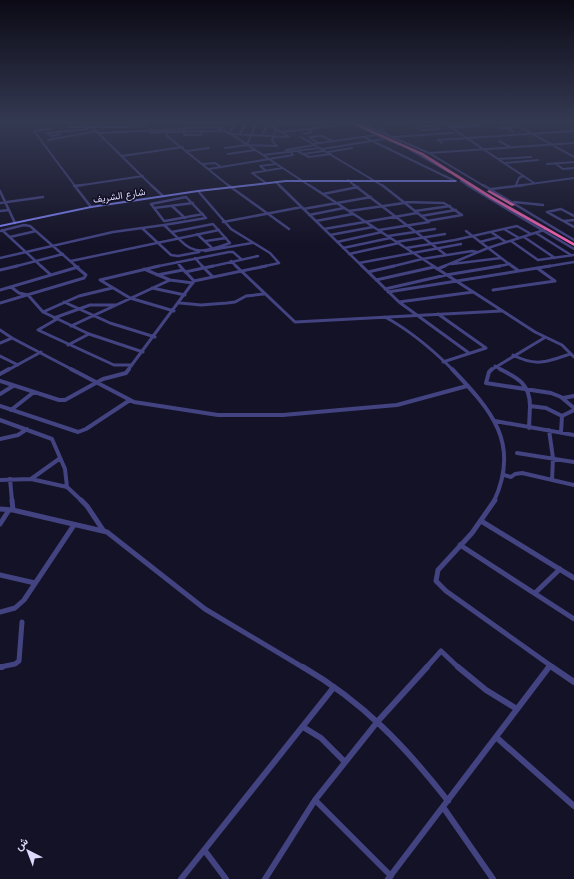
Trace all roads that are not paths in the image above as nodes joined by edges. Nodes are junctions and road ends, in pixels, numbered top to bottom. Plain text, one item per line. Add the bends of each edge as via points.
1 (57, 162) edge
2 (128, 162) edge
3 (201, 162) edge
4 (251, 162) edge
5 (273, 162) edge
6 (345, 162) edge
7 (419, 162) edge
8 (433, 162) edge
9 (441, 162) edge
10 (515, 162) edge
11 (567, 162) joint
12 (504, 163) joint
13 (203, 164) junction
14 (276, 164) junction
15 (547, 164) dead end
16 (554, 164) junction
17 (221, 167) junction
18 (282, 168) junction
19 (574, 168) edge
20 (209, 169) junction
21 (266, 170) junction
22 (142, 176) junction
23 (523, 176) junction
24 (574, 178) edge
25 (301, 180) junction
26 (348, 180) junction
27 (376, 180) junction
28 (459, 180) junction
29 (276, 182) junction
30 (266, 183) junction
31 (534, 183) junction
32 (516, 185) junction
33 (74, 186) junction
34 (231, 187) junction
35 (358, 187) junction
36 (488, 189) junction
37 (198, 191) junction
38 (0, 192) edge
39 (323, 194) junction
40 (163, 196) junction
41 (499, 196) junction
42 (43, 197) dead end
43 (371, 197) junction
44 (492, 198) junction
45 (6, 202) junction
46 (422, 202) junction
47 (0, 203) edge
48 (193, 203) junction
49 (336, 203) junction
50 (404, 203) junction
51 (501, 203) junction
52 (512, 203) junction
53 (543, 205) dead end
54 (172, 206) junction
55 (382, 206) junction
56 (450, 206) junction
57 (91, 207) junction
58 (154, 208) junction
59 (303, 208) junction
60 (344, 208) junction
61 (431, 209) junction
62 (9, 210) junction
63 (456, 210) junction
64 (0, 211) edge
65 (349, 211) junction
66 (416, 212) junction
67 (267, 213) junction
68 (203, 214) junction
69 (353, 214) junction
70 (518, 214) junction
71 (309, 215) junction
72 (395, 216) junction
73 (421, 216) junction
74 (574, 216) edge
75 (185, 217) junction
76 (206, 218) junction
77 (164, 220) junction
78 (363, 220) junction
79 (574, 220) edge
80 (188, 221) junction
81 (316, 221) junction
82 (428, 221) junction
83 (564, 221) junction
84 (184, 222) junction
85 (223, 222) junction
86 (15, 223) junction
87 (213, 224) junction
88 (166, 225) junction
89 (0, 226) edge
90 (408, 226) junction
91 (373, 227) junction
92 (574, 227) edge
93 (192, 228) junction
94 (143, 229) junction
95 (289, 229) dead end
96 (324, 229) junction
97 (435, 229) dead end
98 (504, 229) junction
99 (1, 230) edge
100 (219, 230) junction
101 (378, 230) junction
102 (544, 230) junction
103 (36, 231) junction
104 (466, 231) dead end
105 (172, 232) junction
106 (382, 232) junction
107 (416, 232) junction
108 (491, 232) junction
109 (536, 233) junction
110 (197, 234) junction
111 (445, 234) dead end
112 (530, 234) junction
113 (574, 234) edge
114 (330, 235) junction
115 (472, 236) junction
116 (564, 236) junction
117 (10, 237) junction
118 (388, 237) junction
119 (499, 237) junction
120 (524, 237) junction
121 (178, 238) junction
122 (226, 238) junction
123 (424, 238) junction
124 (519, 238) junction
125 (574, 240) edge
126 (206, 241) junction
127 (511, 241) junction
128 (156, 242) junction
129 (337, 242) junction
130 (480, 242) junction
131 (506, 242) junction
132 (252, 243) junction
133 (397, 243) junction
134 (432, 244) junction
135 (461, 244) dead end
136 (574, 244) edge
137 (53, 246) junction
138 (211, 247) junction
139 (217, 248) junction
140 (343, 248) junction
141 (406, 248) junction
142 (437, 248) junction
143 (488, 248) junction
144 (574, 249) edge
145 (27, 252) junction
146 (411, 252) junction
147 (478, 252) junction
148 (0, 254) edge
149 (63, 254) junction
150 (349, 254) junction
151 (446, 255) junction
152 (573, 255) edge
153 (258, 256) dead end
154 (2, 258) edge
155 (195, 258) junction
156 (501, 258) junction
157 (556, 258) junction
158 (241, 259) junction
159 (422, 259) junction
160 (36, 261) junction
161 (70, 261) junction
162 (177, 262) junction
163 (231, 262) junction
164 (574, 262) edge
165 (359, 263) junction
166 (510, 264) junction
167 (446, 265) junction
168 (78, 267) junction
169 (434, 267) junction
170 (204, 268) junction
171 (537, 268) junction
172 (144, 269) junction
173 (438, 269) junction
174 (0, 270) edge
175 (184, 271) junction
176 (519, 271) junction
177 (240, 272) junction
178 (368, 272) junction
179 (51, 275) junction
180 (156, 275) junction
181 (446, 275) junction
182 (213, 277) junction
183 (170, 280) junction
184 (376, 280) junction
185 (456, 281) junction
186 (193, 282) junction
187 (0, 285) edge
188 (11, 287) junction
189 (112, 288) junction
190 (152, 288) junction
191 (4, 289) junction
192 (385, 289) junction
193 (0, 290) edge
194 (493, 290) dead end
195 (388, 292) junction
196 (473, 292) junction
197 (264, 294) junction
198 (28, 295) junction
199 (185, 296) junction
200 (130, 298) junction
201 (64, 302) junction
202 (399, 302) junction
203 (0, 303) edge
204 (180, 303) junction
205 (115, 305) junction
206 (78, 308) junction
207 (174, 310) junction
208 (502, 311) junction
209 (43, 312) junction
210 (437, 314) junction
211 (94, 315) junction
212 (416, 315) junction
213 (385, 317) junction
214 (56, 318) junction
215 (72, 326) junction
216 (0, 330) edge
217 (89, 334) junction
218 (155, 337) junction
219 (12, 338) junction
220 (544, 338) junction
221 (0, 343) edge
222 (68, 345) junction
223 (41, 352) junction
224 (144, 352) junction
225 (469, 353) junction
226 (570, 354) junction
227 (512, 355) junction
228 (0, 356) edge
229 (574, 357) edge
230 (443, 362) junction
231 (18, 365) junction
232 (132, 365) junction
233 (495, 366) junction
234 (0, 374) edge
235 (0, 382) edge
236 (97, 382) junction
237 (13, 386) junction
238 (467, 386) junction
239 (527, 389) junction
240 (34, 392) junction
241 (0, 394) edge
242 (574, 396) edge
243 (563, 398) junction
244 (130, 400) junction
245 (0, 406) edge
246 (530, 406) junction
247 (574, 409) edge
248 (11, 410) junction
249 (562, 416) junction
250 (0, 420) edge
251 (495, 421) junction
252 (529, 428) junction
253 (27, 429) junction
254 (549, 430) junction
255 (561, 432) junction
256 (574, 435) edge
257 (0, 440) edge
258 (517, 453) dead end
259 (553, 458) junction
260 (59, 459) junction
261 (574, 462) edge
262 (504, 475) junction
263 (10, 479) junction
264 (31, 479) junction
265 (0, 480) edge
266 (552, 480) junction
267 (574, 485) edge
268 (68, 487) junction
269 (0, 509) edge
270 (11, 510) junction
271 (481, 521) junction
272 (0, 524) edge
273 (74, 525) junction
274 (103, 530) junction
275 (460, 545) junction
276 (560, 569) junction
277 (0, 575) edge
278 (574, 578) edge
279 (35, 583) junction
280 (535, 593) junction
281 (0, 612) edge
282 (573, 617) edge
283 (22, 622) dead end
284 (550, 665) junction
285 (0, 667) edge
286 (574, 682) edge
287 (334, 687) junction
288 (517, 710) junction
289 (378, 721) junction
290 (303, 727) junction
291 (496, 736) junction
292 (345, 762) junction
293 (315, 800) junction
294 (448, 801) junction
295 (574, 806) edge
296 (443, 807) junction
297 (205, 850) junction
298 (390, 877) edge
299 (181, 879) edge
300 (226, 879) edge
301 (265, 879) edge
302 (493, 879) edge

1 - 33 street
2 - 22 street
3 - 13 street
4 - 17 street
5 - 14 street
6 - 27 street
7 - 28 street
8 - 28 highway
9 - 36 highway
10 - 12 street
11 - 16 street
11 - 19 street
12 - 23 street
13 - 17 street via 215,163
13 - 20 street
14 - 18 street
14 - 21 street via 260,166
15 - 16 street
16 - 19 street via 563,169
17 - 20 street
18 - 21 street
18 - 25 street
20 - 34 street
21 - 30 street via 252,173
22 - 33 street
22 - 40 street
23 - 31 street
23 - 32 street
24 - 31 street
25 - 26 main road, شارع الشريف
25 - 29 main road, شارع الشريف
25 - 39 street
26 - 27 main road, شارع الشريف
26 - 35 street
27 - 28 main road, شارع الشريف
27 - 50 street
28 - 44 highway
28 - 70 street
29 - 30 main road, شارع الشريف
29 - 59 street
30 - 34 main road, شارع الشريف
31 - 32 street
32 - 36 street
33 - 57 street
34 - 37 main road, شارع الشريف
34 - 67 street
35 - 39 street
35 - 43 street
36 - 41 highway
36 - 52 street
37 - 40 main road, شارع الشريف
37 - 85 street
38 - 45 street
39 - 49 street
40 - 57 main road, شارع الشريف
41 - 44 highway
41 - 52 highway
42 - 45 street
43 - 49 street
43 - 55 street
44 - 51 highway
45 - 47 street
45 - 62 street
46 - 50 street
46 - 56 street via 444,203
46 - 61 street
48 - 54 street
48 - 58 street via 184,197 152,203
48 - 68 street
49 - 59 street
49 - 60 street
50 - 55 street
50 - 66 street
51 - 52 highway
51 - 70 highway
52 - 53 street via 524,201 533,205
52 - 116 highway
54 - 58 street
54 - 75 street
55 - 65 street
55 - 72 street
56 - 61 street
56 - 63 street
57 - 86 main road, شارع الشريف
58 - 77 street
59 - 67 street
59 - 71 street
60 - 65 street
60 - 71 street
61 - 66 street
62 - 64 street
62 - 86 street
63 - 73 street
63 - 82 street via 462,215
65 - 69 street
66 - 72 street
66 - 73 street
67 - 85 street
67 - 95 street
68 - 75 street
68 - 76 street
69 - 78 street
69 - 81 street
70 - 102 street
70 - 136 highway
71 - 81 street
72 - 78 street
72 - 90 street
73 - 82 street
74 - 83 street via 560,209 547,211
75 - 77 street
75 - 80 street
76 - 80 street
76 - 87 street
77 - 88 street
78 - 91 street
78 - 96 street
79 - 83 street
80 - 84 street
81 - 96 street
82 - 90 street
83 - 92 street
84 - 88 street
84 - 93 street
85 - 132 street
86 - 89 main road, شارع الشريف
87 - 93 street
87 - 100 street
88 - 94 street
88 - 105 street
90 - 101 street
90 - 107 street
91 - 101 street
91 - 114 street
93 - 105 street
93 - 110 street
94 - 128 street
94 - 137 street via 113,232
96 - 114 street
97 - 107 street
98 - 108 street
98 - 112 street via 519,226
98 - 124 street
99 - 103 street via 27,225
99 - 117 street
100 - 110 street
100 - 122 street
101 - 106 street
102 - 109 street
102 - 144 street
103 - 117 street
103 - 137 street
104 - 115 street
105 - 121 street
106 - 118 street
106 - 129 street
107 - 118 street
107 - 123 street
108 - 115 street
108 - 119 street
109 - 112 street
109 - 152 street
110 - 121 street
110 - 126 street
111 - 123 street
112 - 120 street
113 - 116 street
114 - 129 street
115 - 130 street
115 - 134 street
116 - 125 street
116 - 136 highway
117 - 145 street
118 - 133 street
118 - 140 street
119 - 130 street
119 - 131 street
120 - 124 street
120 - 157 street
121 - 128 street
121 - 138 street via 183,246 193,250
122 - 126 street
122 - 139 street via 229,244
123 - 133 street
123 - 134 street
124 - 127 street
126 - 138 street
127 - 131 street
127 - 157 street via 538,260
128 - 139 street via 174,256
128 - 161 street
129 - 140 street
130 - 143 street
131 - 143 street
132 - 139 street
132 - 177 street via 270,253 279,263
133 - 141 street
133 - 150 street
134 - 141 street
134 - 142 street
135 - 142 street
137 - 145 street
137 - 149 street
138 - 139 street
140 - 150 street
141 - 146 street
142 - 146 street
142 - 151 street
143 - 147 street
143 - 156 street
145 - 154 street
145 - 160 street
146 - 159 street
146 - 165 street
147 - 151 street
147 - 167 street
148 - 154 street
149 - 160 street
149 - 161 street
150 - 165 street
151 - 159 street
152 - 157 street
153 - 158 street
155 - 158 street via 231,252
155 - 162 street
155 - 170 street
156 - 166 street
156 - 167 street
158 - 163 street
159 - 169 street
159 - 178 street
160 - 174 street
160 - 179 street
161 - 168 street
162 - 172 street
162 - 175 street
163 - 170 street
163 - 177 street
164 - 171 street
165 - 178 street
166 - 176 street
166 - 181 street
167 - 173 street
168 - 179 street
168 - 198 street via 86,273 86,277
169 - 173 street
169 - 184 street
170 - 175 street
170 - 182 street
171 - 176 street
171 - 194 street via 555,281
172 - 180 street
172 - 189 street via 101,280
173 - 181 street
175 - 180 street
175 - 186 street
176 - 185 street
177 - 182 street
177 - 197 street
178 - 184 street
179 - 188 street
180 - 183 street
181 - 185 street
181 - 192 street
182 - 186 street
183 - 186 street
183 - 190 street
184 - 192 street
185 - 195 street
185 - 196 street
186 - 199 street
187 - 191 street
188 - 191 street
188 - 198 street via 19,293
189 - 200 street
189 - 201 street
190 - 199 street
190 - 200 street
191 - 193 street
192 - 195 street
195 - 202 street
196 - 202 street
196 - 208 street
197 - 204 street via 227,303
197 - 213 street via 294,322
198 - 203 street
198 - 209 street
199 - 204 street
200 - 205 street
200 - 207 street
201 - 206 street
201 - 209 street
202 - 212 street
204 - 207 street
205 - 206 street via 98,304
205 - 211 street
206 - 211 street
206 - 214 street
207 - 218 street
208 - 210 street
208 - 220 street
209 - 214 street
210 - 212 street
210 - 225 street via 486,348
211 - 215 street
211 - 218 street
212 - 213 street
212 - 225 street
213 - 230 street via 406,328
214 - 215 street
214 - 222 street via 38,330
215 - 217 street
216 - 219 street
217 - 222 street
217 - 224 street
218 - 224 street
219 - 221 street
219 - 223 street
220 - 226 street via 562,345
220 - 227 street
222 - 232 street via 114,365
223 - 231 street
223 - 236 street
224 - 232 street
225 - 230 street
226 - 227 street via 535,365
226 - 229 street
227 - 233 street
228 - 231 street
230 - 238 street
231 - 234 street
232 - 236 street via 123,375 107,377
233 - 239 street via 518,380
233 - 239 street via 489,372 486,384
235 - 237 street
236 - 240 street via 65,400
236 - 244 street
237 - 240 street
237 - 241 street
238 - 244 street via 397,405 262,416 218,415 144,405
238 - 251 street
239 - 243 street
239 - 246 street via 530,392
240 - 248 street
242 - 243 street
243 - 247 street
244 - 248 street via 78,432
245 - 248 street
246 - 249 street via 546,408
246 - 252 street
247 - 249 street
249 - 255 street
250 - 253 street
251 - 252 street
251 - 262 street via 505,451
252 - 254 street
253 - 257 street via 18,435
253 - 260 street via 52,439
254 - 255 street
254 - 259 street
255 - 256 street
258 - 259 street
259 - 261 street
259 - 266 street
260 - 264 street
260 - 268 street via 66,474
262 - 266 street via 511,477 522,473
262 - 271 street via 492,506
263 - 264 street
263 - 265 street
263 - 270 street
264 - 268 street
266 - 267 street
268 - 274 street via 87,506
269 - 270 street
270 - 272 street
270 - 273 street
271 - 275 street
271 - 276 street
273 - 274 street
273 - 279 street
274 - 287 street via 205,609
275 - 280 street
275 - 284 street via 438,570 436,581 446,591
276 - 278 street
276 - 280 street
277 - 279 street
279 - 281 street via 19,605
280 - 282 street
283 - 285 street via 19,661
284 - 286 street
284 - 288 street
287 - 289 street
287 - 290 street
288 - 289 street via 479,686 441,651
288 - 291 street
289 - 292 street
289 - 294 street
290 - 292 street via 321,738
290 - 297 street
291 - 294 street
291 - 295 street
292 - 293 street
293 - 298 street
293 - 301 street
294 - 296 street
296 - 298 street
296 - 302 street
297 - 299 street
297 - 300 street

